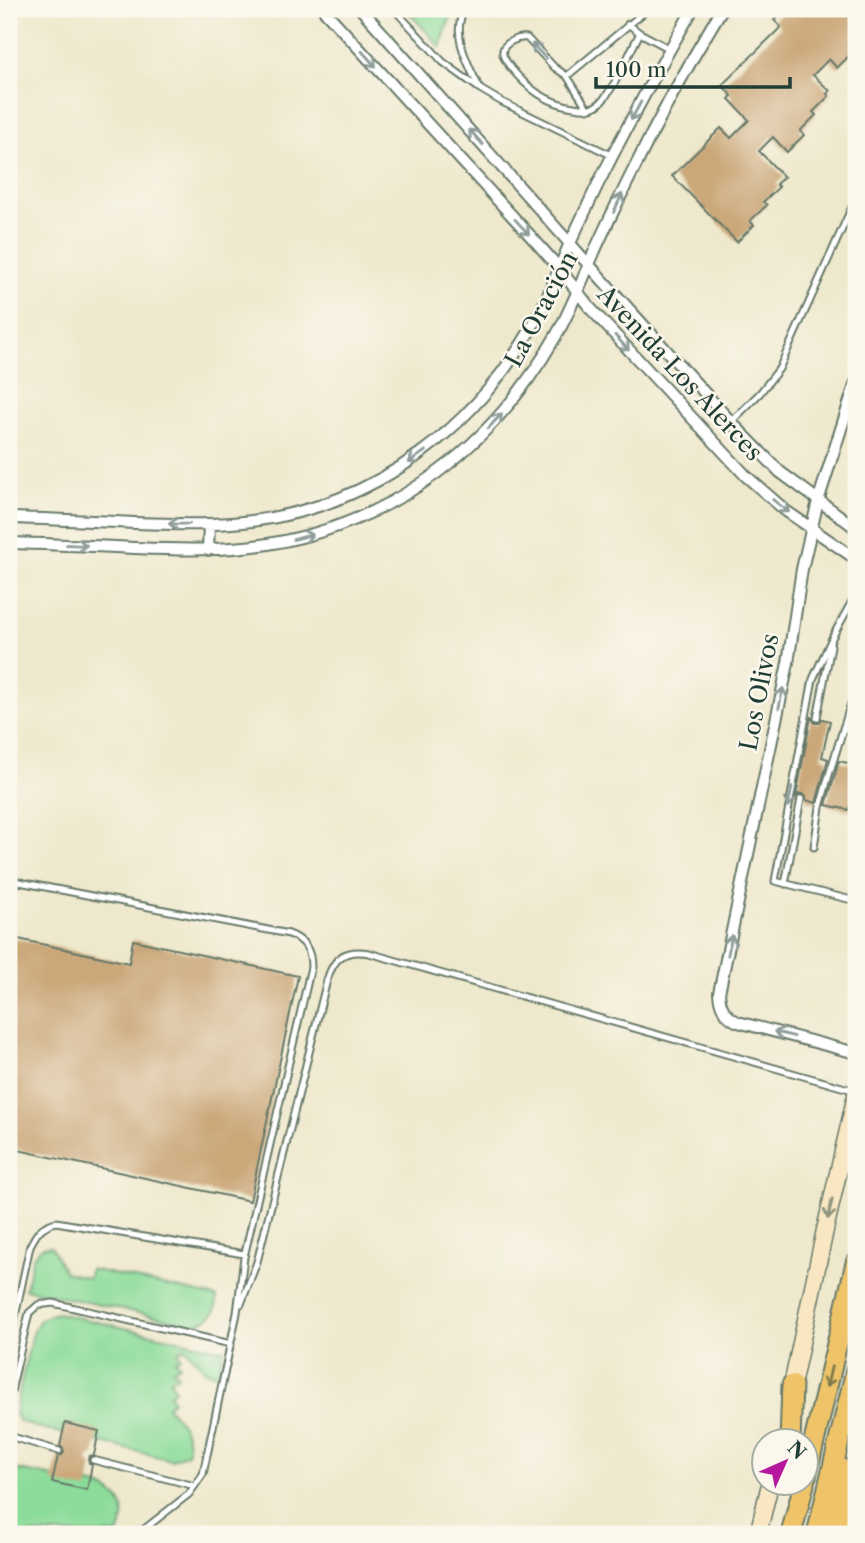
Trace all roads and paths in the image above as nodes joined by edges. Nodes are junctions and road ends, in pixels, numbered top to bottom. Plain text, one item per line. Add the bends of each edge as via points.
1 (323, 9) edge
2 (362, 9) edge
3 (394, 9) edge
4 (465, 9) edge
5 (648, 9) edge
6 (693, 9) edge
7 (722, 9) edge
8 (628, 24) junction
9 (640, 33) junction
10 (670, 48) junction
11 (567, 76) junction
12 (480, 89) junction
13 (588, 109) junction
14 (613, 156) junction
15 (856, 198) edge
16 (570, 243) junction
17 (589, 265) junction
18 (559, 268) junction
19 (577, 292) junction
20 (856, 382) edge
21 (732, 422) junction
22 (818, 501) junction
23 (9, 518) edge
24 (209, 524) junction
25 (856, 528) edge
26 (811, 529) junction
27 (9, 543) edge
28 (208, 550) junction
29 (856, 559) edge
30 (856, 594) edge
31 (833, 636) junction
32 (856, 687) edge
33 (817, 718) dead end
34 (843, 728) junction
35 (856, 731) edge
36 (801, 799) dead end
37 (814, 847) dead end
38 (9, 880) edge
39 (785, 884) junction
40 (856, 901) edge
41 (856, 1053) edge
42 (856, 1093) edge
43 (244, 1254) junction
44 (856, 1263) edge
45 (237, 1313) junction
46 (231, 1344) junction
47 (9, 1345) edge
48 (856, 1370) edge
49 (792, 1385) junction
50 (9, 1400) edge
51 (844, 1421) junction
52 (783, 1428) edge
53 (790, 1428) edge
54 (817, 1428) edge
55 (9, 1436) edge
56 (59, 1451) dead end
57 (93, 1460) dead end
58 (195, 1486) junction
59 (766, 1498) edge
60 (790, 1498) edge
61 (800, 1498) edge
62 (856, 1507) edge
63 (138, 1534) edge
64 (758, 1534) edge
65 (790, 1534) edge
66 (817, 1534) edge
67 (836, 1534) edge
68 (850, 1534) edge

1 -> 18 street, Avenida Los Alerces
16 -> 2 street, Avenida Los Alerces
3 - 12 lane via 443,62
4 - 12 lane via 459,30 465,58
5 - 8 lane
6 - 10 street, La Oración
17 -> 7 street, La Oración via 649,140
8 - 9 lane
8 - 11 lane
9 - 10 lane
9 - 13 lane via 603,101
10 -> 14 street, La Oración
11 - 13 lane
11 -> 13 lane via 527,38 517,38 503,50 510,67 530,88 559,104
12 - 14 lane
14 - 16 street, La Oración
15 - 21 lane via 779,369
16 - 17 street, Avenida Los Alerces
16 - 18 street, La Oración
17 - 19 street, La Oración
17 - 21 street, Avenida Los Alerces
18 - 19 street, Avenida Los Alerces
18 -> 24 street, La Oración via 525,338 497,379 454,427 416,458 372,485 323,505 255,521
19 -> 26 street, Avenida Los Alerces via 746,476
28 -> 19 street, La Oración via 320,532 375,512 420,486 464,451 514,398 546,352
20 - 22 street, Los Olivos
21 - 22 street, Avenida Los Alerces via 780,472
22 - 25 street, Avenida Los Alerces
22 - 26 street, Los Olivos
24 -> 23 street, La Oración
24 - 28 street
26 - 29 street, Avenida Los Alerces
41 -> 26 street, Los Olivos via 738,1023 724,1011 719,993 786,677
27 -> 28 street, La Oración
30 - 31 lane
31 - 33 lane
31 -> 39 lane via 813,679 775,881
32 - 34 lane
34 - 35 lane
34 - 37 lane via 820,807
36 - 39 lane
38 - 43 lane via 289,934 306,945 311,967
39 - 40 lane
42 - 45 lane via 369,953 346,953 327,980 257,1262
42 -> 49 main road
43 - 45 lane
43 - 47 lane via 56,1222 46,1225 30,1246
44 -> 54 highway
45 - 46 lane
46 - 50 lane via 53,1303 38,1305 29,1313
46 - 58 lane via 202,1474
48 - 51 highway
49 - 52 main road
49 - 53 highway
51 - 66 highway
51 - 67 highway
55 - 56 lane
57 - 58 lane
58 - 63 lane
59 - 64 main road
60 - 65 highway
61 - 65 highway
62 - 68 main road

